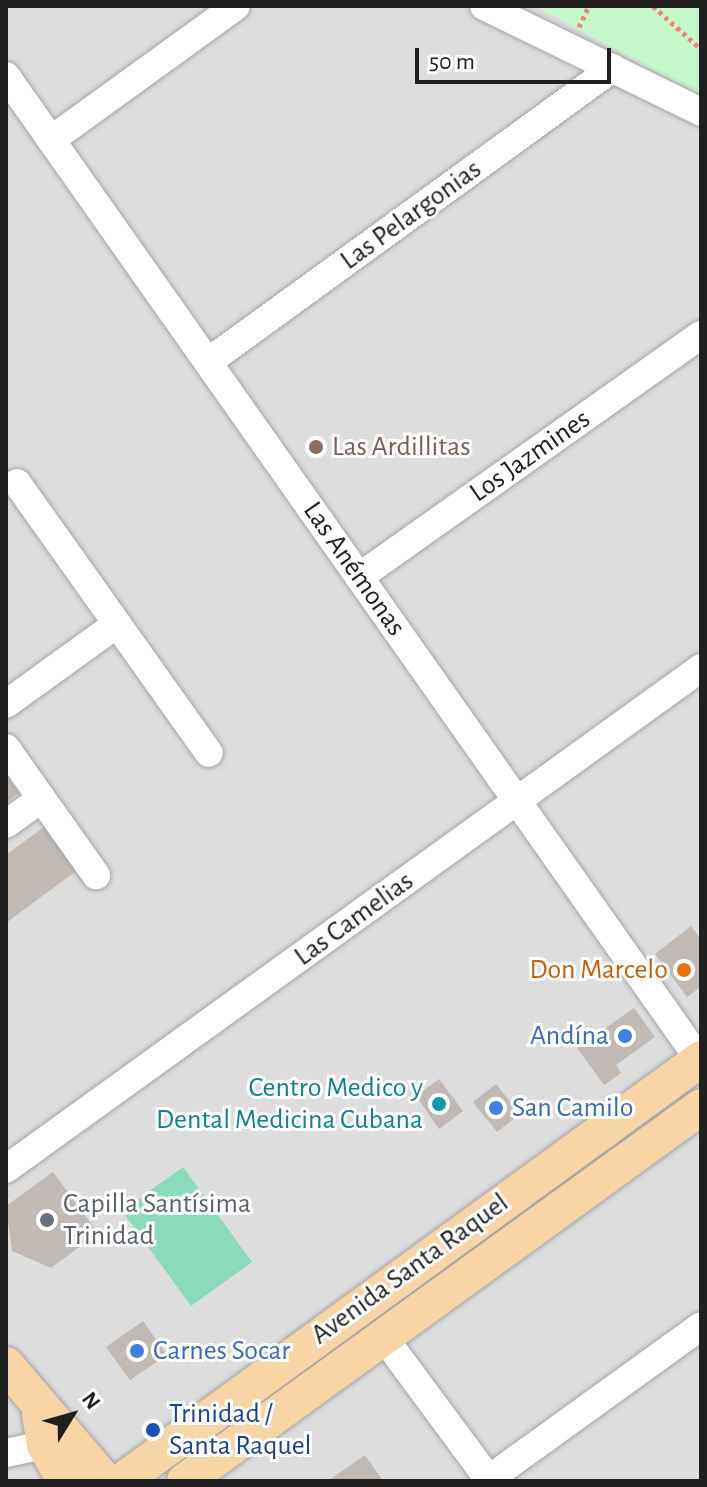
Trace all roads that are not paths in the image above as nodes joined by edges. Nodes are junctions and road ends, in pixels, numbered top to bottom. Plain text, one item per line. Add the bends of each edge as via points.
1 (236, 6) edge
2 (484, 6) edge
3 (613, 68) junction
4 (6, 76) edge
5 (701, 112) edge
6 (51, 140) junction
7 (701, 335) edge
8 (208, 362) junction
9 (17, 483) dead end
10 (359, 577) junction
11 (117, 624) junction
12 (701, 668) edge
13 (6, 704) edge
14 (6, 748) edge
15 (209, 753) dead end
16 (42, 798) junction
17 (517, 801) junction
18 (6, 824) edge
19 (96, 875) dead end
20 (701, 1060) edge
21 (701, 1107) edge
22 (6, 1169) edge
23 (701, 1326) edge
24 (382, 1335) junction
25 (6, 1365) edge
26 (43, 1430) junction
27 (6, 1453) edge
28 (490, 1480) edge
29 (65, 1481) edge
30 (105, 1481) edge
31 (122, 1481) edge
32 (185, 1481) edge

1 - 6 street
2 - 3 street
3 - 5 street
3 - 8 street, Las Pelargonias
4 - 6 street, Las Anémonas
6 - 8 street, Las Anémonas
7 - 10 street, Los Jazmines
8 - 10 street, Las Anémonas
9 - 11 street
10 - 17 street, Las Anémonas
11 - 13 street
11 - 15 street
12 - 17 street, Las Camelias
14 - 16 street
16 - 18 street
16 - 19 street
17 - 20 street, Las Anémonas
17 - 22 street, Las Camelias
20 - 31 main road, Avenida Santa Raquel
21 - 24 main road, Avenida Santa Raquel
23 - 28 street
24 - 28 street
24 - 32 main road, Avenida Santa Raquel
25 - 26 main road
26 - 27 street
26 - 29 main road
26 - 30 main road via 72,1438

